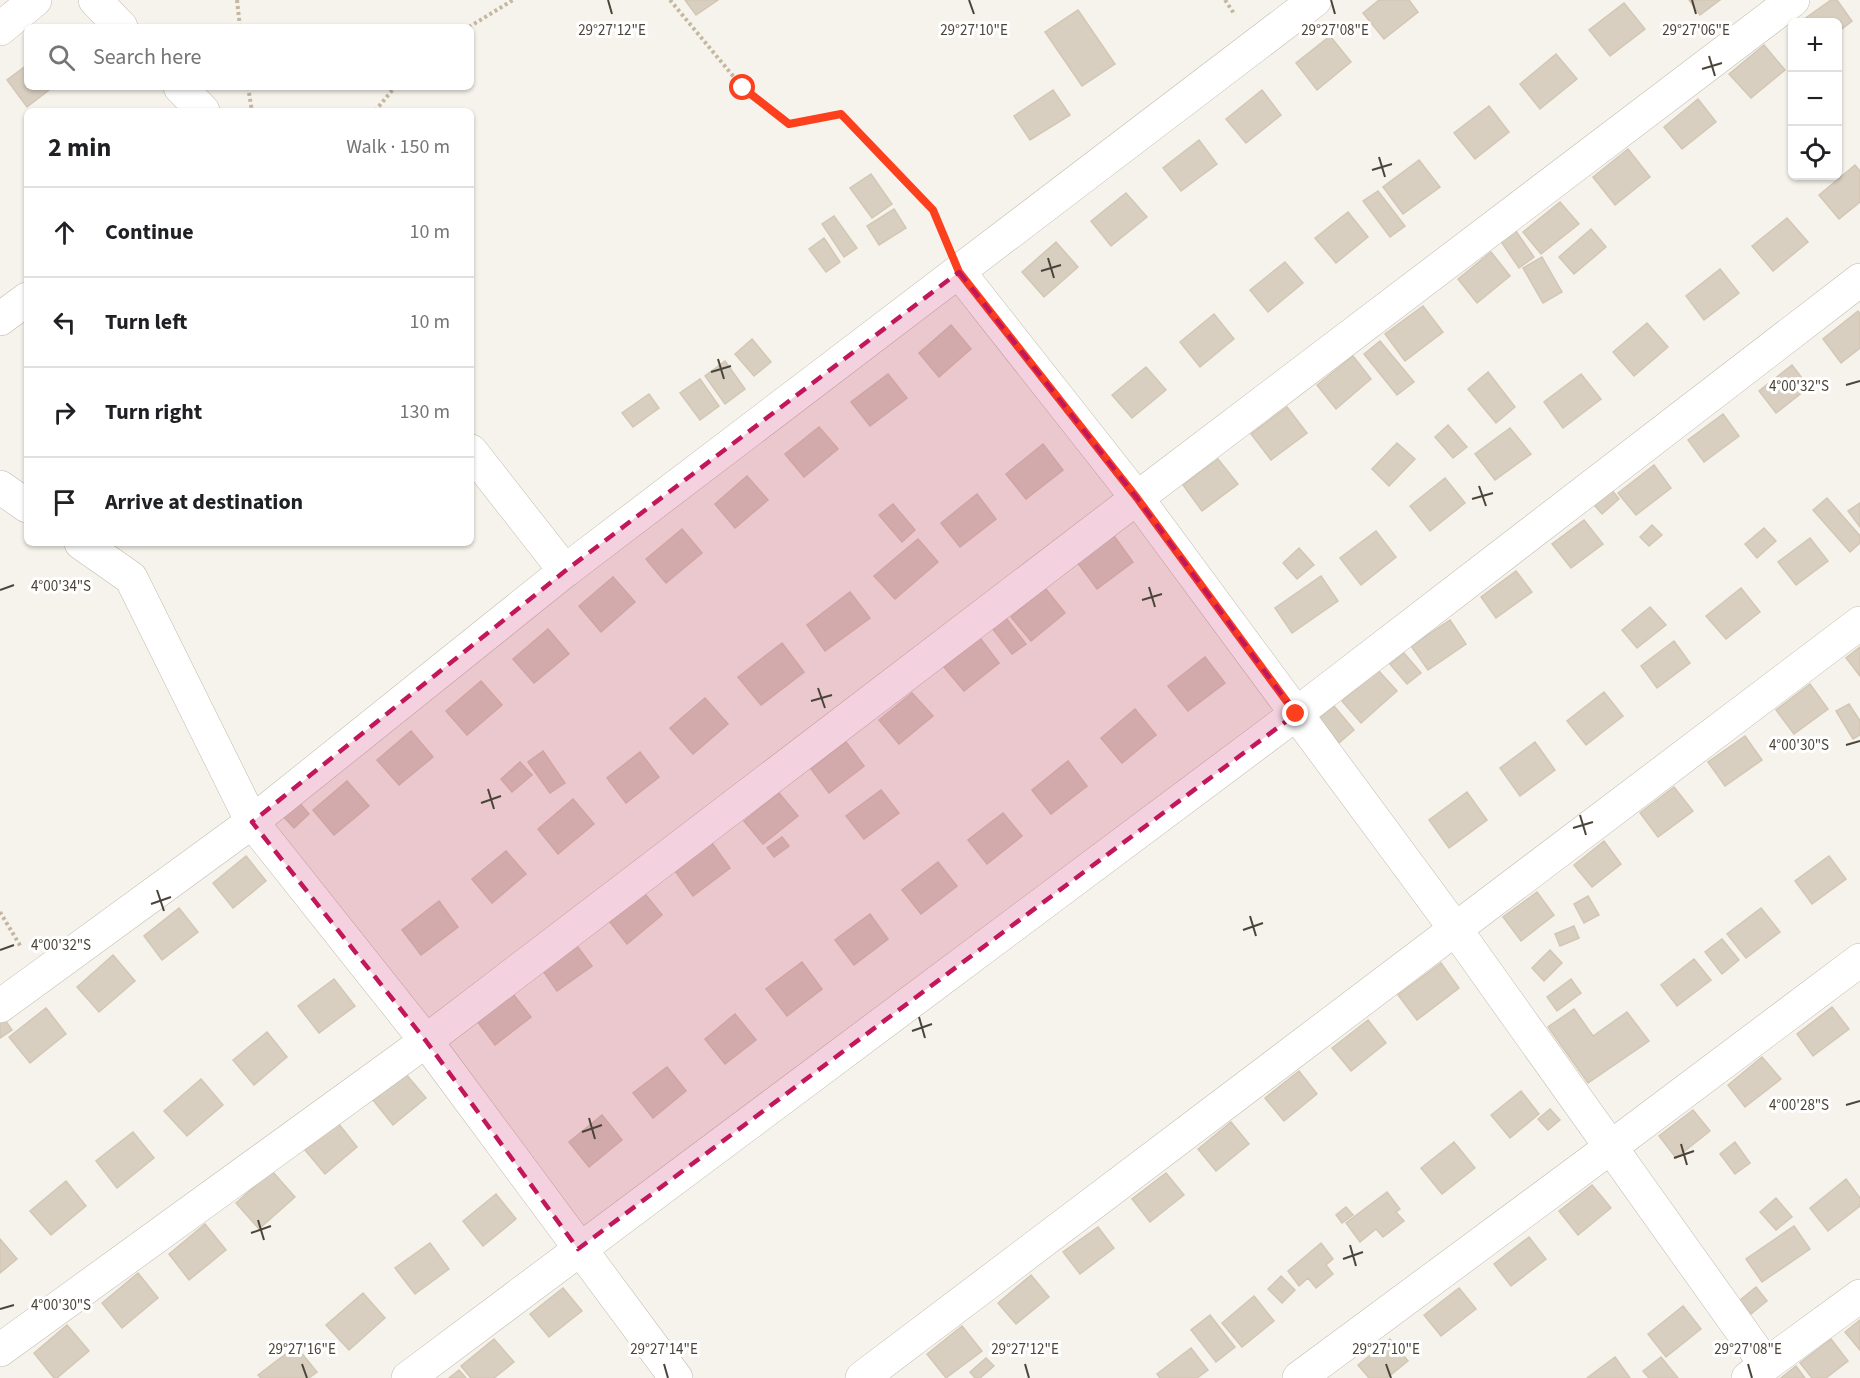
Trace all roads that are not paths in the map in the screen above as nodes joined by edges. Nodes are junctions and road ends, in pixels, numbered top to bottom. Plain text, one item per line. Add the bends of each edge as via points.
1 (35, 0) edge
2 (95, 0) edge
3 (1315, 0) edge
4 (1793, 0) edge
5 (119, 24) edge
6 (0, 29) edge
7 (183, 90) edge
8 (200, 108) edge
9 (959, 272) junction
10 (1860, 280) edge
11 (24, 301) edge
12 (0, 319) edge
13 (474, 455) edge
14 (0, 487) edge
15 (1137, 498) junction
16 (24, 504) edge
17 (85, 546) edge
18 (565, 571) junction
19 (1860, 623) edge
20 (1296, 714) junction
21 (252, 822) junction
22 (1456, 930) junction
23 (1860, 960) edge
24 (0, 1006) edge
25 (426, 1041) junction
26 (1611, 1147) junction
27 (578, 1249) junction
28 (1860, 1296) edge
29 (0, 1350) edge
30 (1757, 1371) edge
31 (408, 1378) edge
32 (676, 1378) edge
33 (862, 1378) edge
34 (1299, 1378) edge

1 - 6 street
2 - 5 street
3 - 9 street
4 - 15 street
7 - 8 street
9 - 15 street
9 - 18 street
10 - 20 street
11 - 12 street
13 - 18 street
14 - 16 street
15 - 20 street
15 - 25 street
17 - 21 street via 131,578
18 - 21 street
19 - 22 street
20 - 22 street
20 - 27 street
21 - 24 street
21 - 25 street
22 - 26 street
22 - 33 street
23 - 26 street
25 - 27 street
25 - 29 street
26 - 30 street
26 - 34 street
27 - 31 street
27 - 32 street
28 - 30 street

